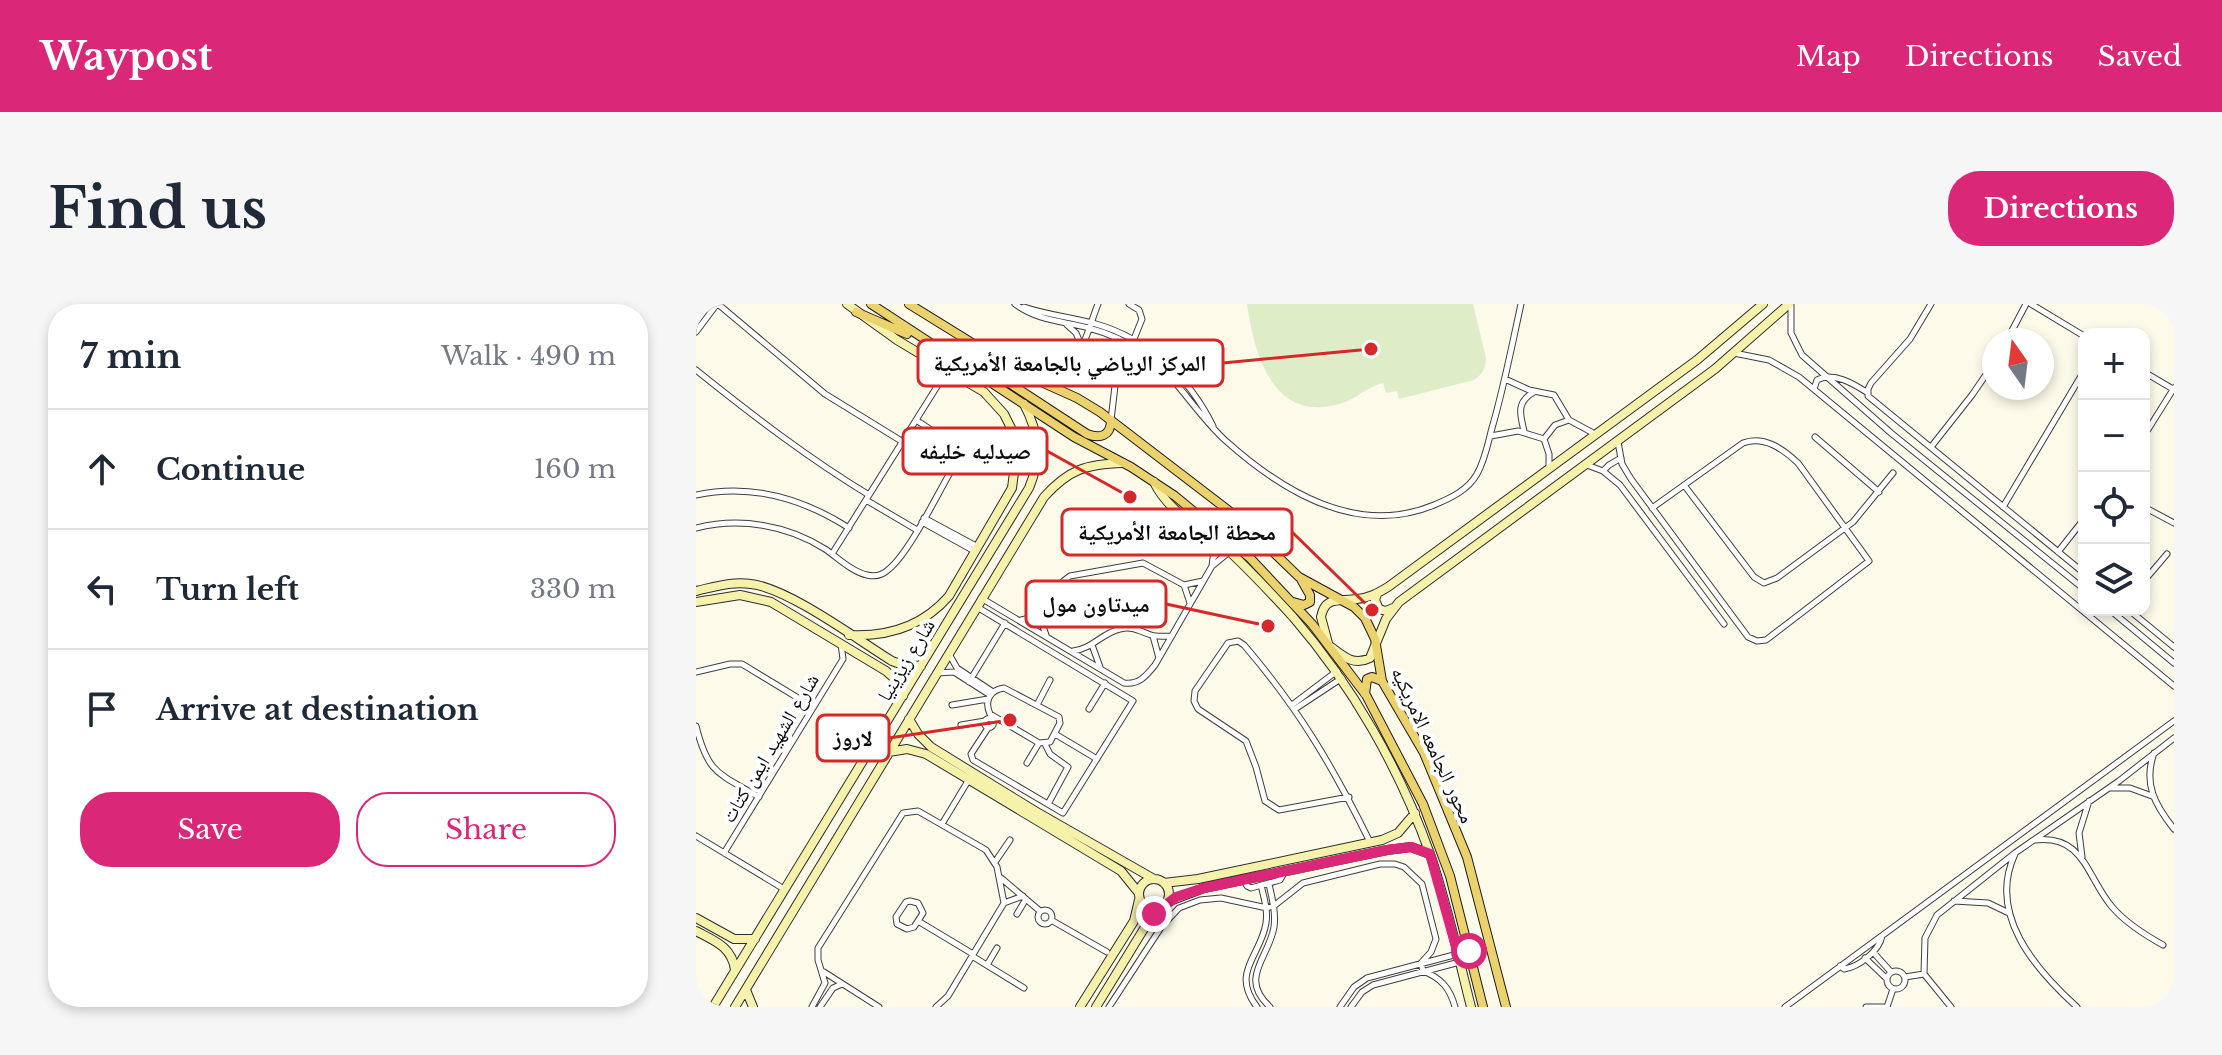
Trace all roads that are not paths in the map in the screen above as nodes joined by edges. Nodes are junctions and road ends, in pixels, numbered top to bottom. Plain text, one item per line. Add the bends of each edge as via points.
1 (717, 304) edge
2 (847, 304) edge
3 (871, 304) edge
4 (909, 304) edge
5 (1098, 304) edge
6 (1129, 304) edge
7 (1521, 304) edge
8 (1763, 304) edge
9 (1790, 304) edge
10 (1931, 304) edge
11 (2028, 304) edge
12 (856, 312) junction
13 (1066, 324) junction
14 (1089, 325) junction
15 (2014, 328) edge
16 (696, 332) edge
17 (2078, 333) edge
18 (923, 340) junction
19 (1132, 342) junction
20 (1080, 348) junction
21 (1734, 353) junction
22 (1153, 361) junction
23 (1122, 367) junction
24 (948, 369) junction
25 (696, 370) edge
26 (2150, 375) edge
27 (1827, 377) junction
28 (1505, 379) junction
29 (1982, 380) edge
30 (2078, 381) edge
31 (1040, 383) junction
32 (2174, 389) edge
33 (1814, 390) junction
34 (1535, 392) junction
35 (1868, 393) junction
36 (1023, 403) junction
37 (916, 420) junction
38 (1111, 420) junction
39 (1569, 420) junction
40 (2150, 427) edge
41 (1215, 431) junction
42 (1524, 432) junction
43 (1597, 435) junction
44 (1490, 437) junction
45 (1815, 437) dead end
46 (1544, 439) junction
47 (903, 442) junction
48 (1618, 442) junction
49 (1931, 447) junction
50 (1621, 458) junction
51 (1123, 463) junction
52 (1586, 465) junction
53 (1549, 470) junction
54 (1603, 471) junction
55 (1893, 473) dead end
56 (1684, 485) junction
57 (1029, 488) junction
58 (1879, 492) junction
59 (696, 495) edge
60 (1044, 497) junction
61 (868, 498) junction
62 (2003, 507) junction
63 (1652, 508) junction
64 (2150, 510) edge
65 (923, 520) junction
66 (2174, 523) edge
67 (2078, 527) edge
68 (696, 528) edge
69 (849, 528) junction
70 (1845, 528) junction
71 (917, 530) junction
72 (1669, 531) junction
73 (988, 532) junction
74 (1660, 538) junction
75 (1001, 539) junction
76 (1229, 547) junction
77 (977, 550) junction
78 (2058, 552) junction
79 (832, 554) junction
80 (2167, 554) dead end
81 (2078, 568) edge
82 (2150, 574) edge
83 (1299, 577) junction
84 (1204, 580) junction
85 (2078, 584) edge
86 (1184, 585) junction
87 (1713, 590) junction
88 (696, 591) edge
89 (1377, 594) junction
90 (949, 596) junction
91 (1704, 597) junction
92 (1719, 598) junction
93 (1339, 599) junction
94 (696, 602) edge
95 (979, 602) junction
96 (1292, 602) junction
97 (1190, 604) junction
98 (1710, 605) junction
99 (1393, 608) junction
100 (1042, 613) junction
101 (2117, 616) edge
102 (2136, 616) edge
103 (949, 618) junction
104 (1019, 621) junction
105 (1005, 623) junction
106 (1724, 624) dead end
107 (849, 635) junction
108 (1153, 636) junction
109 (1172, 636) junction
110 (1048, 638) junction
111 (841, 644) junction
112 (1092, 645) junction
113 (1330, 645) junction
114 (1375, 647) junction
115 (2174, 647) edge
116 (1070, 651) junction
117 (949, 653) junction
118 (880, 654) junction
119 (859, 655) junction
120 (1159, 658) junction
121 (843, 659) junction
122 (873, 663) junction
123 (2174, 663) edge
124 (921, 666) junction
125 (1347, 669) junction
126 (1101, 670) junction
127 (696, 672) edge
128 (936, 673) junction
129 (1338, 676) junction
130 (971, 680) junction
131 (1050, 680) dead end
132 (1382, 681) junction
133 (1105, 683) junction
134 (2174, 686) edge
135 (990, 695) junction
136 (1366, 695) junction
137 (903, 696) junction
138 (952, 705) dead end
139 (1037, 705) junction
140 (813, 707) junction
141 (1294, 707) junction
142 (1089, 709) dead end
143 (909, 719) junction
144 (990, 719) junction
145 (2174, 721) edge
146 (961, 725) dead end
147 (696, 726) edge
148 (1055, 734) junction
149 (2174, 738) edge
150 (1042, 744) junction
151 (888, 752) junction
152 (2154, 752) junction
153 (1097, 759) junction
154 (1027, 763) dead end
155 (968, 781) junction
156 (850, 782) junction
157 (2107, 789) junction
158 (864, 791) junction
159 (1419, 795) junction
160 (2152, 796) junction
161 (759, 797) junction
162 (1349, 797) junction
163 (2090, 799) junction
164 (840, 800) junction
165 (1409, 801) junction
166 (1048, 804) junction
167 (855, 807) junction
168 (1415, 813) junction
169 (942, 824) junction
170 (2174, 829) edge
171 (696, 836) edge
172 (1010, 840) dead end
173 (2034, 840) junction
174 (1370, 843) junction
175 (724, 853) junction
176 (2015, 853) junction
177 (1430, 854) junction
178 (2082, 858) junction
179 (995, 862) junction
180 (1284, 873) junction
181 (1000, 876) junction
182 (1154, 879) junction
183 (1244, 881) junction
184 (1164, 883) junction
185 (1269, 884) junction
186 (1261, 885) junction
187 (785, 890) junction
188 (1139, 896) junction
189 (1025, 897) junction
190 (1952, 901) junction
191 (1004, 903) junction
192 (1165, 904) junction
193 (1270, 907) junction
194 (1040, 911) junction
195 (1017, 914) dead end
196 (2010, 914) junction
197 (696, 918) edge
198 (1051, 920) junction
199 (918, 921) junction
200 (696, 931) edge
201 (1882, 935) junction
202 (755, 939) junction
203 (2163, 945) dead end
204 (997, 948) dead end
205 (1107, 952) dead end
206 (1873, 952) junction
207 (972, 955) junction
208 (1470, 955) junction
209 (1459, 958) junction
210 (1865, 958) junction
211 (1421, 963) junction
212 (987, 965) junction
213 (1840, 966) junction
214 (735, 971) junction
215 (1423, 971) junction
216 (823, 972) junction
217 (1891, 972) junction
218 (1924, 974) junction
219 (1905, 977) junction
220 (1887, 979) junction
221 (842, 984) junction
222 (1024, 988) dead end
223 (1893, 988) junction
224 (746, 990) junction
225 (817, 1005) edge
226 (713, 1007) edge
227 (735, 1007) edge
228 (752, 1007) edge
229 (879, 1007) edge
230 (936, 1007) edge
231 (1080, 1007) edge
232 (1096, 1007) edge
233 (1109, 1007) edge
234 (1257, 1007) edge
235 (1270, 1007) edge
236 (1340, 1007) edge
237 (1351, 1007) edge
238 (1455, 1007) edge
239 (1471, 1007) edge
240 (1483, 1007) edge
241 (1506, 1007) edge
242 (1785, 1007) edge
243 (1866, 1007) edge
244 (1886, 1007) edge
245 (1951, 1007) edge
246 (2077, 1007) edge

1 - 16 street
1 - 47 street via 825,394
2 - 12 street
3 - 18 main road, محور الجامعه الامريكيه
4 - 31 main road, محور الجامعه الامريكيه
5 - 14 street
6 - 19 street via 1142,314
7 - 28 street
8 - 43 street
9 - 21 street
9 - 27 street via 1795,344
10 - 35 street
11 - 15 street
11 - 17 street
12 - 18 main road
12 - 24 street
13 - 14 street
13 - 14 street via 1015,304
13 - 20 street via 1076,333
14 - 19 street
14 - 20 street
18 - 36 main road, محور الجامعه الامريكيه
18 - 38 main road via 968,356 1087,434 1104,436
19 - 22 street
19 - 23 street
19 - 41 street via 1180,377
20 - 23 street
20 - 31 street via 1063,376
21 - 33 street via 1780,365
21 - 48 street
22 - 23 street via 1136,359
22 - 41 street
23 - 38 street
24 - 37 street
24 - 73 street via 996,404 1015,444 1012,488
25 - 61 street
26 - 32 street
27 - 33 street via 1817,380
27 - 35 street
27 - 85 street
28 - 34 street
28 - 44 street
29 - 49 street
30 - 62 street
31 - 38 main road, محور الجامعه الامريكيه
32 - 40 street
33 - 134 street
34 - 39 street via 1554,395
34 - 42 street via 1521,405
35 - 49 street
36 - 51 main road, محور الجامعه الامريكيه
36 - 57 street, شارع زيزينيا via 1038,443
37 - 47 street
37 - 65 street via 946,441 953,456 951,471
38 - 83 main road, محور الجامعه الامريكيه via 1237,517
39 - 43 street
39 - 46 street via 1555,425
41 - 44 street via 1307,498 1373,516 1416,512 1456,495 1477,475
42 - 44 street
42 - 46 street
43 - 53 street
45 - 58 street
46 - 53 street
47 - 61 street
48 - 50 street
48 - 52 street
49 - 62 street
50 - 54 street
50 - 63 street
51 - 60 street, شارع زيزينيا via 1079,469
51 - 76 main road, محور الجامعه الامريكيه via 1196,511
52 - 54 street
52 - 99 street
53 - 89 street
54 - 74 street
55 - 58 street
56 - 63 street
56 - 70 street via 1743,443 1767,442 1798,463
56 - 70 street via 1764,583
57 - 60 street
57 - 75 street, شارع زيزينيا
58 - 70 street
59 - 69 street via 729,490 777,495 826,513
60 - 95 street, شارع زيزينيا
61 - 69 street
61 - 71 street
62 - 78 street
63 - 72 street
64 - 66 street
65 - 71 street
65 - 77 street
67 - 78 street
68 - 79 street via 737,523 771,527
69 - 79 street
70 - 92 street via 1869,561 1766,640 1751,639
71 - 79 street via 891,569 880,575 861,573
72 - 74 street
72 - 87 street
73 - 75 street
73 - 77 street
74 - 91 street
75 - 103 street, شارع زيزينيا
76 - 84 street via 1213,558
76 - 96 main road, محور الجامعه الامريكيه
76 - 129 street
77 - 90 street
78 - 81 street
80 - 82 street
83 - 93 main road, محور الجامعه الامريكيه
83 - 96 main road via 1311,600 1304,605
84 - 86 street
84 - 97 street
86 - 97 street
86 - 100 street via 1143,563 1074,574
87 - 91 street
87 - 92 street
88 - 107 street via 729,584 763,586
89 - 93 street
89 - 99 street via 1379,609
90 - 103 street
90 - 107 street via 937,610 907,627
91 - 98 street
92 - 98 street
93 - 113 street via 1321,612
93 - 114 main road, محور الجامعه الامريكيه via 1365,618
94 - 111 street via 730,595 761,599
95 - 104 street
95 - 105 street
95 - 117 street, شارع زيزينيا
96 - 113 main road, محور الجامعه الامريكيه
97 - 109 street
98 - 106 street
99 - 114 street
100 - 104 street
100 - 110 street
101 - 123 street
102 - 115 street
103 - 124 street, شارع زيزينيا
104 - 110 street
105 - 130 street
105 - 133 street
107 - 118 street
108 - 109 street
108 - 112 street via 1126,628
108 - 120 street
109 - 120 street
110 - 116 street
111 - 119 street
111 - 121 street, شارع الشهيد ايمن كتات
112 - 116 street
112 - 126 street
113 - 114 street via 1356,662 1370,658
113 - 125 main road, محور الجامعه الامريكيه
114 - 132 main road, محور الجامعه الامريكيه
116 - 126 street
117 - 128 street, شارع زيزينيا
117 - 130 street
118 - 122 street
118 - 124 street via 902,665
119 - 121 street, شارع الشهيد ايمن كتات
119 - 122 street
120 - 126 street via 1136,683 1124,683
121 - 140 street, شارع الشهيد ايمن كتات
122 - 137 street via 893,678
124 - 137 street, شارع زيزينيا
125 - 129 street
125 - 136 main road, محور الجامعه الامريكيه
127 - 140 street via 742,664
128 - 130 street via 954,672
128 - 143 street, شارع زيزينيا
129 - 141 street
129 - 165 street
130 - 135 street
131 - 139 street
132 - 136 main road via 1367,679
132 - 241 main road, محور الجامعه الامريكيه via 1424,753 1461,842
133 - 142 street
133 - 153 street via 1133,701
135 - 138 street
135 - 139 street via 1008,688
135 - 144 street
136 - 159 main road, محور الجامعه الامريكيه
137 - 156 street, شارع زيزينيا
139 - 148 street via 1059,717
140 - 161 street, شارع الشهيد ايمن كتات
141 - 162 street
141 - 162 street via 1244,645 1234,641 1225,646 1194,696 1198,709 1246,741 1271,807 1292,809
143 - 151 street, شارع زيزينيا
143 - 182 street via 931,747
144 - 146 street
144 - 150 street
144 - 166 street via 993,726 971,759
145 - 201 street
147 - 161 street via 714,771
148 - 150 street
148 - 153 street
149 - 152 street
150 - 154 street
150 - 166 street via 1068,767
151 - 155 street via 917,751
151 - 158 street, شارع زيزينيا
152 - 157 street
152 - 160 street
153 - 166 street via 1063,813
155 - 169 street
155 - 188 street via 1121,871
156 - 158 street
156 - 164 street, شارع زيزينيا
157 - 160 street via 2130,788
157 - 163 street
158 - 167 street, شارع زيزينيا
159 - 165 main road
159 - 208 main road, محور الجامعه الامريكيه via 1445,861
160 - 170 street
161 - 175 street, شارع الشهيد ايمن كتات
162 - 174 street
163 - 173 street
163 - 178 street via 2079,833
164 - 167 street
164 - 187 street, شارع زيزينيا
165 - 168 street
167 - 224 street, شارع زيزينيا
168 - 174 street via 1398,833
168 - 177 street
169 - 179 street via 980,845
169 - 216 street via 913,810 899,816 818,948
171 - 175 street
172 - 179 street
173 - 176 street
173 - 178 street via 2060,841
174 - 184 street
175 - 187 street
176 - 190 street
176 - 196 street via 2005,883
177 - 180 street via 1405,847
177 - 209 street
178 - 203 street via 2113,909
179 - 181 street
180 - 183 street
180 - 185 street
181 - 189 street
181 - 191 street
182 - 184 street
182 - 188 street via 1144,882
183 - 186 street via 1249,887
183 - 192 street via 1188,893
184 - 192 street via 1169,892
185 - 186 street
185 - 193 street
186 - 193 street
187 - 202 street, شارع زيزينيا
188 - 192 street via 1151,909
188 - 231 street via 1134,921
189 - 191 street
189 - 194 street
189 - 195 street
190 - 196 street via 1976,900
190 - 218 street via 1929,926
191 - 207 street
192 - 232 street via 1150,919
193 - 211 street via 1313,880 1380,864 1401,866 1420,881 1434,923 1434,945
193 - 233 street via 1221,898 1179,908
193 - 234 street via 1247,969
193 - 235 street via 1273,932 1255,978
194 - 198 street via 1049,911
194 - 198 street via 1041,923
196 - 246 street via 2035,965
197 - 202 street via 734,939
198 - 205 street
199 - 199 street via 910,929 897,924 906,902 921,905
199 - 207 street
200 - 214 street via 727,949
201 - 206 street
201 - 213 street
202 - 214 street, شارع زيزينيا
204 - 212 street
206 - 210 street
206 - 217 street
207 - 212 street
207 - 230 street
208 - 209 street
208 - 240 main road, محور الجامعه الامريكيه
209 - 211 street
209 - 215 street
209 - 239 street
210 - 213 street via 1853,968
210 - 220 street
211 - 215 street
211 - 236 street via 1367,978
212 - 222 street
213 - 242 street
214 - 226 street, شارع زيزينيا
215 - 237 street via 1373,985
215 - 238 street via 1446,985
216 - 221 street
216 - 225 street
217 - 219 street
217 - 220 street
218 - 219 street
218 - 245 street
219 - 223 street via 1901,988
220 - 223 street
221 - 225 street
221 - 229 street
223 - 244 street
224 - 227 street, شارع زيزينيا
224 - 228 street
243 - 244 street

